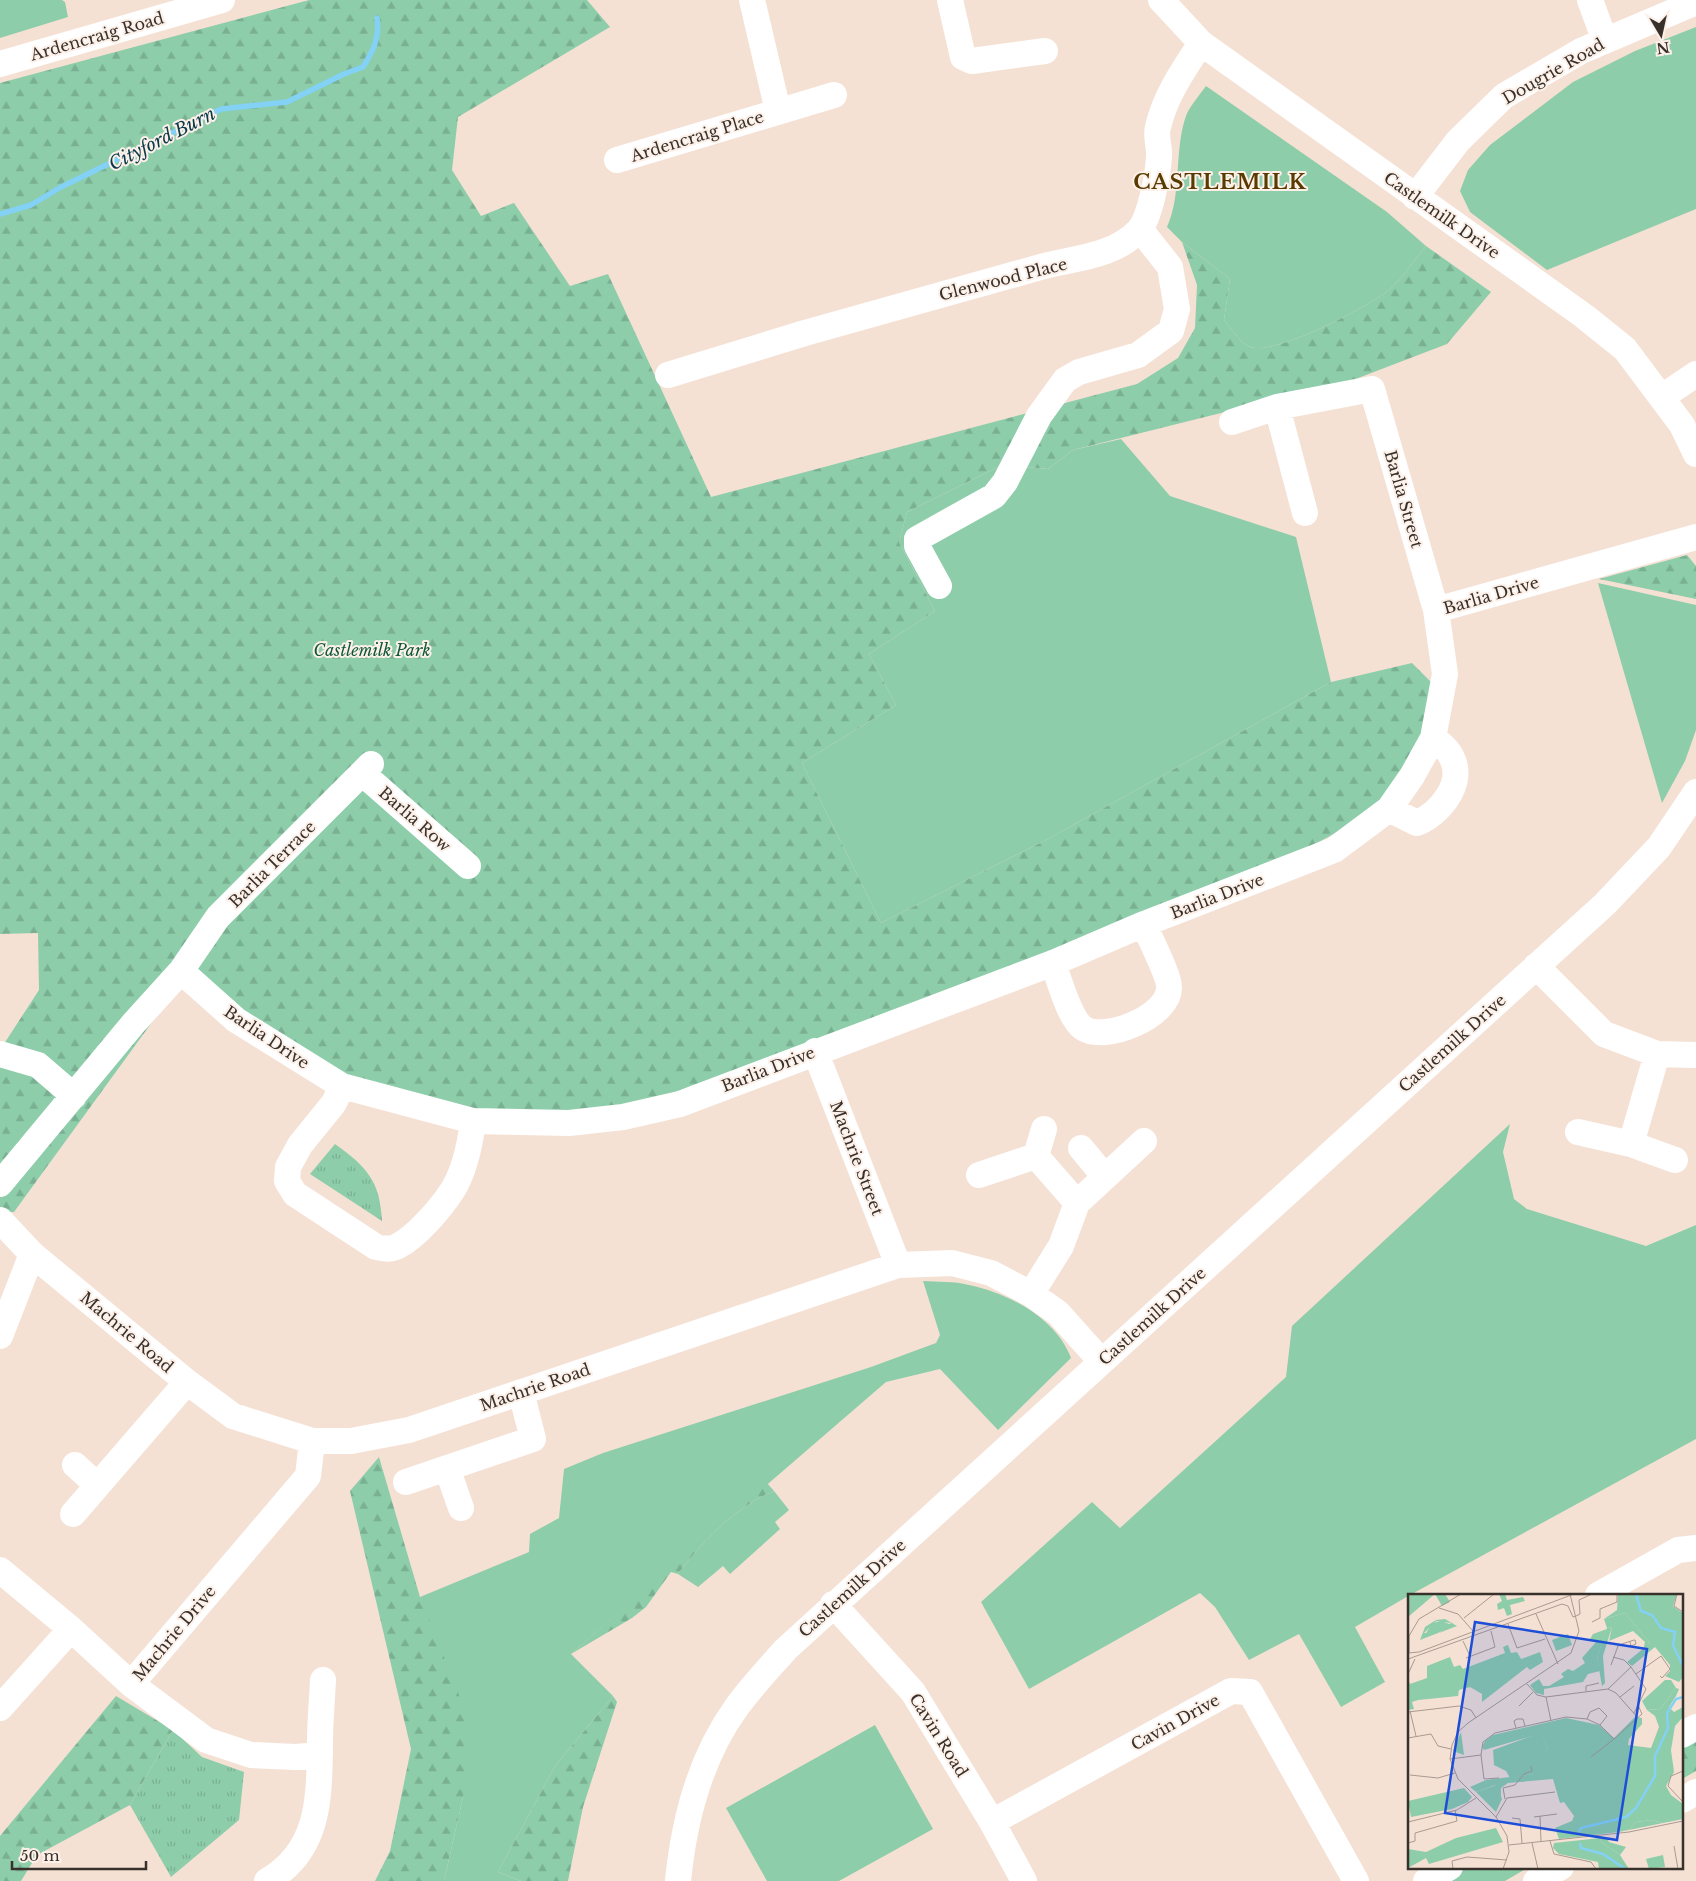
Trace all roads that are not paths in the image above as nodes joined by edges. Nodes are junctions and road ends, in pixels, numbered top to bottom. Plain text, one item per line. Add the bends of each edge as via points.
1 (222, 0) edge
2 (752, 0) edge
3 (950, 0) edge
4 (1161, 0) edge
5 (1590, 0) edge
6 (1696, 2) edge
7 (1605, 41) junction
8 (1201, 43) junction
9 (1046, 51) dead end
10 (0, 64) edge
11 (834, 95) dead end
12 (778, 111) junction
13 (617, 160) dead end
14 (1416, 197) junction
15 (1140, 229) junction
16 (1696, 374) edge
17 (668, 375) dead end
18 (1662, 397) junction
19 (1277, 407) junction
20 (1232, 422) dead end
21 (1696, 454) edge
22 (1305, 513) dead end
23 (1696, 537) edge
24 (939, 586) dead end
25 (1436, 610) junction
26 (1434, 738) junction
27 (367, 768) joint
28 (1696, 792) edge
29 (1389, 809) junction
30 (468, 866) dead end
31 (1144, 924) junction
32 (1053, 963) junction
33 (1536, 966) junction
34 (182, 971) junction
35 (815, 1051) junction
36 (0, 1054) edge
37 (1657, 1054) junction
38 (1696, 1055) edge
39 (342, 1086) junction
40 (74, 1096) junction
41 (473, 1121) junction
42 (1044, 1129) dead end
43 (1578, 1132) dead end
44 (1144, 1141) dead end
45 (1631, 1144) junction
46 (1081, 1148) dead end
47 (1036, 1156) junction
48 (1675, 1160) dead end
49 (979, 1175) dead end
50 (1105, 1177) junction
51 (0, 1184) edge
52 (1077, 1203) junction
53 (0, 1220) edge
54 (32, 1254) junction
55 (898, 1265) junction
56 (1031, 1294) junction
57 (0, 1334) edge
58 (1100, 1362) junction
59 (187, 1382) junction
60 (521, 1392) junction
61 (312, 1441) junction
62 (75, 1465) dead end
63 (447, 1468) junction
64 (406, 1482) dead end
65 (97, 1485) junction
66 (461, 1508) dead end
67 (73, 1514) dead end
68 (1696, 1547) edge
69 (0, 1570) edge
70 (1600, 1594) edge
71 (833, 1604) junction
72 (71, 1629) junction
73 (323, 1680) dead end
74 (131, 1684) junction
75 (0, 1708) edge
76 (1696, 1727) edge
77 (1684, 1734) edge
78 (320, 1755) junction
79 (1696, 1792) edge
80 (1684, 1799) edge
81 (992, 1822) junction
82 (1448, 1868) edge
83 (1559, 1868) edge
84 (268, 1881) edge
85 (678, 1881) edge
86 (1024, 1881) edge
87 (1356, 1881) edge
88 (1426, 1881) edge
89 (1536, 1881) edge

1 - 10 street, Ardencraig Road
2 - 12 street, Ardencraig Place
3 - 9 street via 963,57 972,61
4 - 8 street, Castlemilk Drive
5 - 7 street
6 - 7 street, Dougrie Road
7 - 14 street, Dougrie Road via 1581,51 1504,96 1458,141
8 - 14 street, Castlemilk Drive
8 - 15 street via 1168,97 1157,128 1159,156 1146,216
11 - 12 street, Ardencraig Place
12 - 13 street, Ardencraig Place
14 - 18 street, Castlemilk Drive via 1626,349
15 - 17 street, Glenwood Place via 1121,243 1086,258 980,284
15 - 24 street via 1170,267 1177,309 1170,331 1138,355 1079,372 1065,380 1040,416 1005,482 994,496 918,539 918,546
16 - 18 street
18 - 21 street, Castlemilk Drive via 1682,425
19 - 20 street
19 - 22 street
19 - 25 street, Barlia Street via 1372,389
23 - 25 street, Barlia Drive
25 - 26 street, Barlia Drive via 1445,674
26 - 29 street, Barlia Drive
26 - 29 street via 1446,748 1453,760 1455,774 1452,789 1439,810 1417,824
27 - 30 street, Barlia Row
27 - 34 street, Barlia Terrace via 218,917
28 - 33 street, Castlemilk Drive via 1658,847 1609,900
29 - 31 street, Barlia Drive via 1334,850
31 - 32 street, Barlia Drive
31 - 32 street via 1170,986 1168,999 1145,1019 1111,1032 1096,1033 1084,1028 1075,1020
32 - 35 street, Barlia Drive
33 - 37 street via 1604,1034
33 - 58 street, Castlemilk Drive
34 - 39 street, Barlia Drive via 236,1020
34 - 40 street
35 - 41 street, Barlia Drive via 680,1104 623,1117 569,1123
35 - 55 street, Machrie Street
36 - 40 street via 38,1065
37 - 38 street
37 - 45 street
39 - 41 street, Barlia Drive
39 - 41 street via 334,1103 300,1145 288,1167 288,1181 295,1194 376,1247 398,1247 418,1232 452,1191 466,1160
40 - 51 street
42 - 47 street
43 - 45 street
44 - 50 street
45 - 48 street
46 - 50 street
47 - 49 street
47 - 52 street
50 - 52 street
52 - 56 street via 1061,1246
53 - 54 street, Machrie Road
54 - 57 street
54 - 59 street, Machrie Road
55 - 56 street, Machrie Road via 952,1264 991,1273
55 - 60 street, Machrie Road
56 - 58 street, Machrie Road via 1058,1313
58 - 71 street, Castlemilk Drive
59 - 61 street, Machrie Road via 233,1416
59 - 65 street
60 - 61 street, Machrie Road via 409,1430 351,1441
60 - 63 street via 533,1439
61 - 74 street, Machrie Drive via 308,1476
62 - 65 street
63 - 64 street
63 - 66 street
65 - 67 street
68 - 70 street via 1678,1550
69 - 72 street, Machrie Drive
71 - 81 street, Cavin Road via 913,1692
71 - 85 street, Castlemilk Drive via 786,1649 748,1692 722,1730 702,1771 688,1818
72 - 74 street, Machrie Drive
72 - 75 street
73 - 78 street
74 - 78 street via 206,1740 251,1755
76 - 77 street
78 - 84 street via 320,1794 312,1830 285,1871
79 - 80 street
81 - 86 street, Cavin Road
81 - 87 street, Cavin Drive via 1231,1691 1250,1692
82 - 88 street
83 - 89 street

